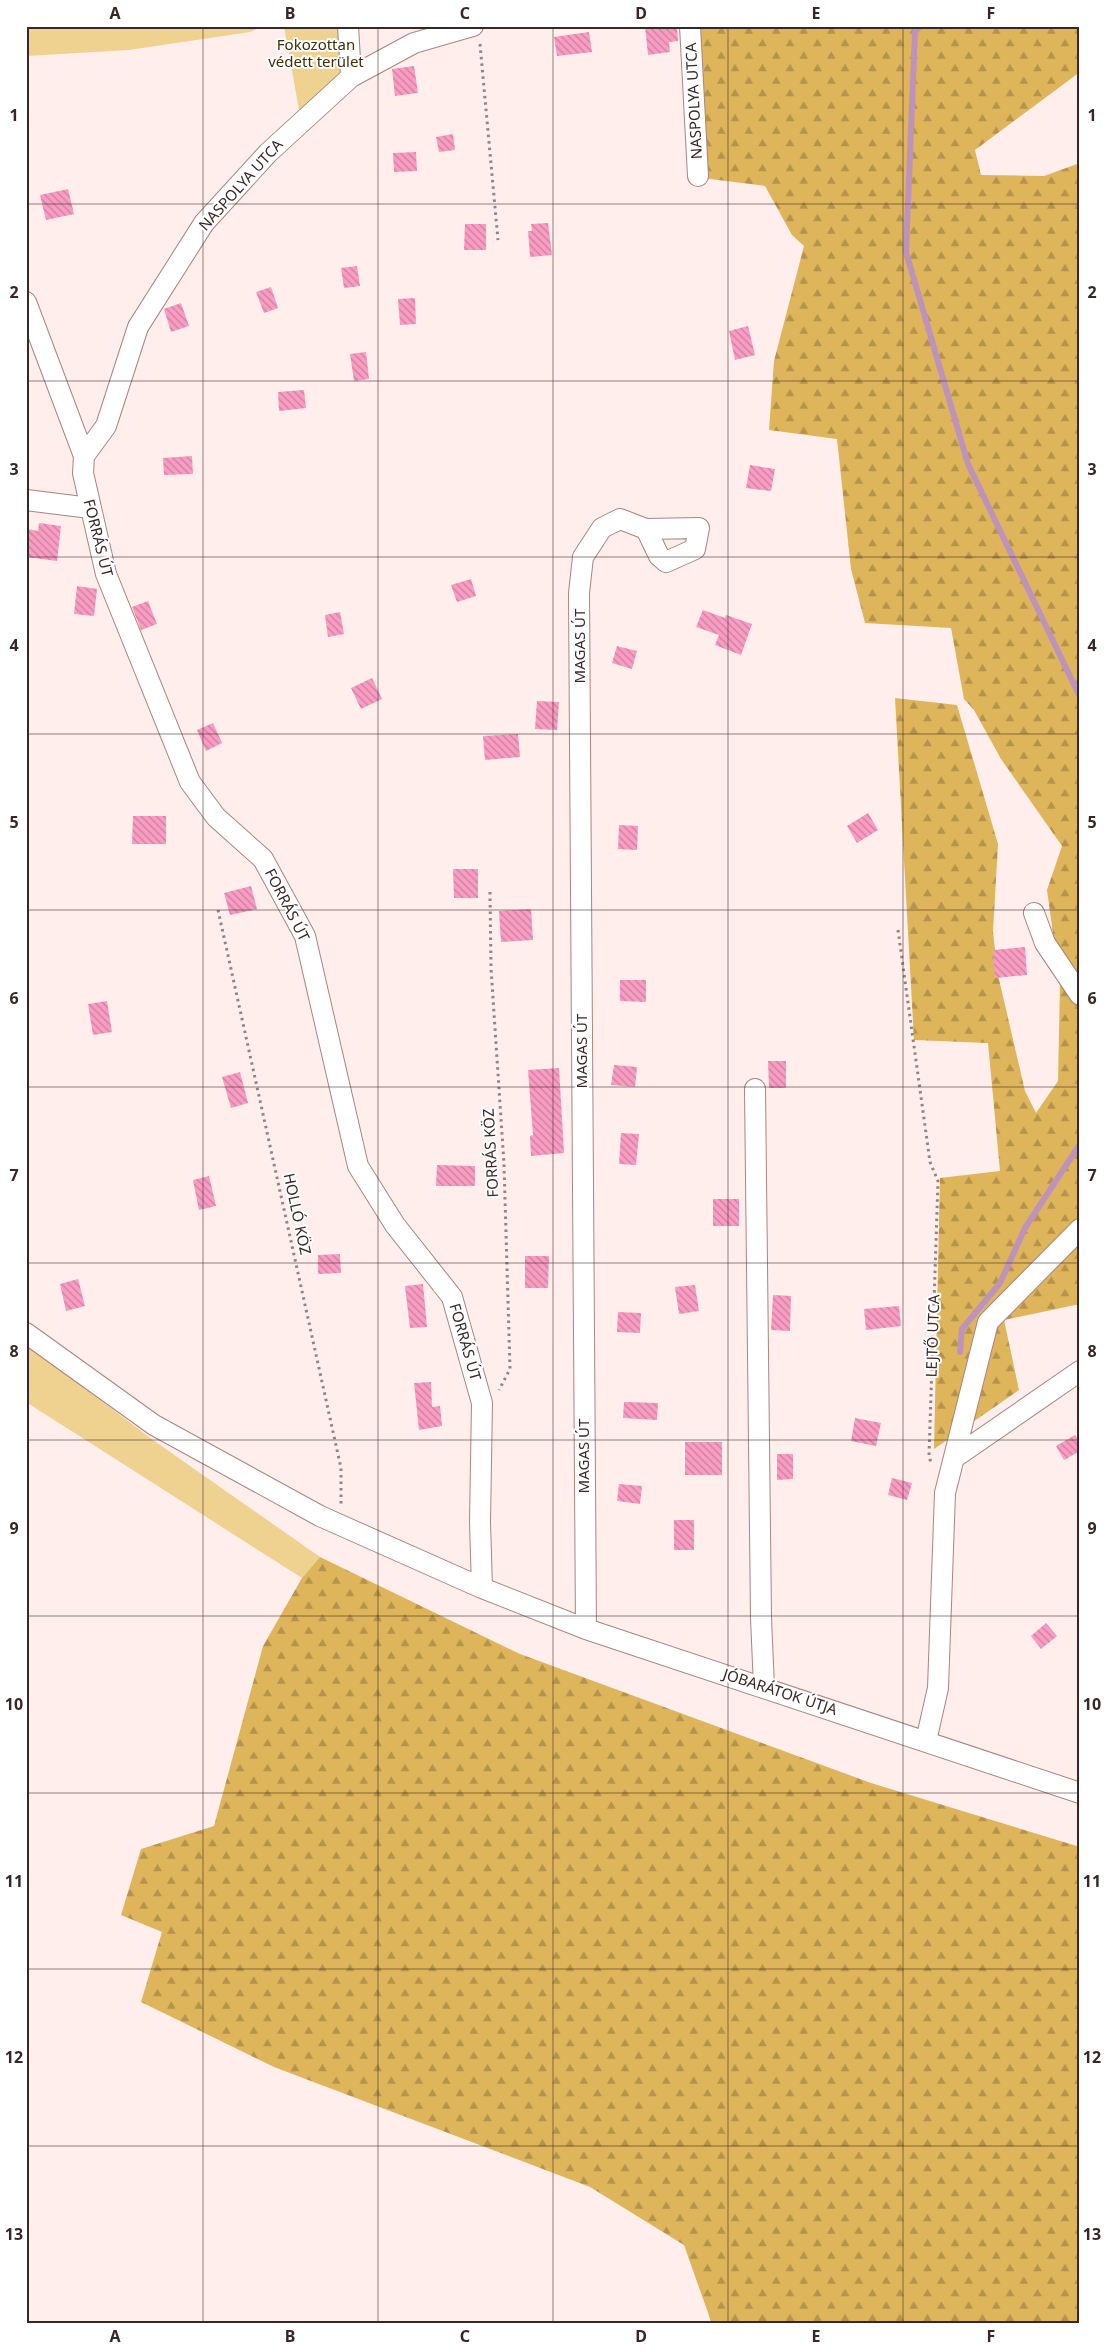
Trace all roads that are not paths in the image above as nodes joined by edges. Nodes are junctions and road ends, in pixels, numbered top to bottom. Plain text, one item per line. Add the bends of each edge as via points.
1 (348, 26) edge
2 (690, 26) edge
3 (476, 30) edge
4 (351, 77) junction
5 (698, 176) dead end
6 (26, 302) edge
7 (84, 456) junction
8 (26, 500) edge
9 (90, 508) junction
10 (646, 529) dead end
11 (1034, 913) dead end
12 (1080, 994) edge
13 (755, 1089) dead end
14 (1080, 1230) edge
15 (26, 1333) edge
16 (1080, 1372) edge
17 (954, 1458) junction
18 (482, 1588) junction
19 (586, 1629) junction
20 (764, 1687) junction
21 (926, 1741) junction
22 (1080, 1793) edge

1 - 4 street
2 - 5 street, NASPOLYA UTCA
3 - 4 street, NASPOLYA UTCA via 414,43
4 - 7 street, NASPOLYA UTCA via 268,153 204,224 138,327 106,426
6 - 7 street, FORRÁS ÚT
7 - 9 street, FORRÁS ÚT via 83,473
8 - 9 street
9 - 18 street, FORRÁS ÚT via 106,574 190,782 216,817 263,859 306,936 358,1166 395,1225 452,1297 482,1403
10 - 19 street, MAGAS ÚT via 620,519 602,528 583,557 579,593
11 - 12 street via 1045,943
13 - 20 street
14 - 17 street via 988,1322
15 - 18 street, JÓBARÁTOK ÚTJA via 154,1425 320,1516
16 - 17 street
17 - 21 street via 945,1493 938,1688
18 - 19 street, JÓBARÁTOK ÚTJA
19 - 20 street, JÓBARÁTOK ÚTJA
20 - 21 street, JÓBARÁTOK ÚTJA
21 - 22 street, JÓBARÁTOK ÚTJA

